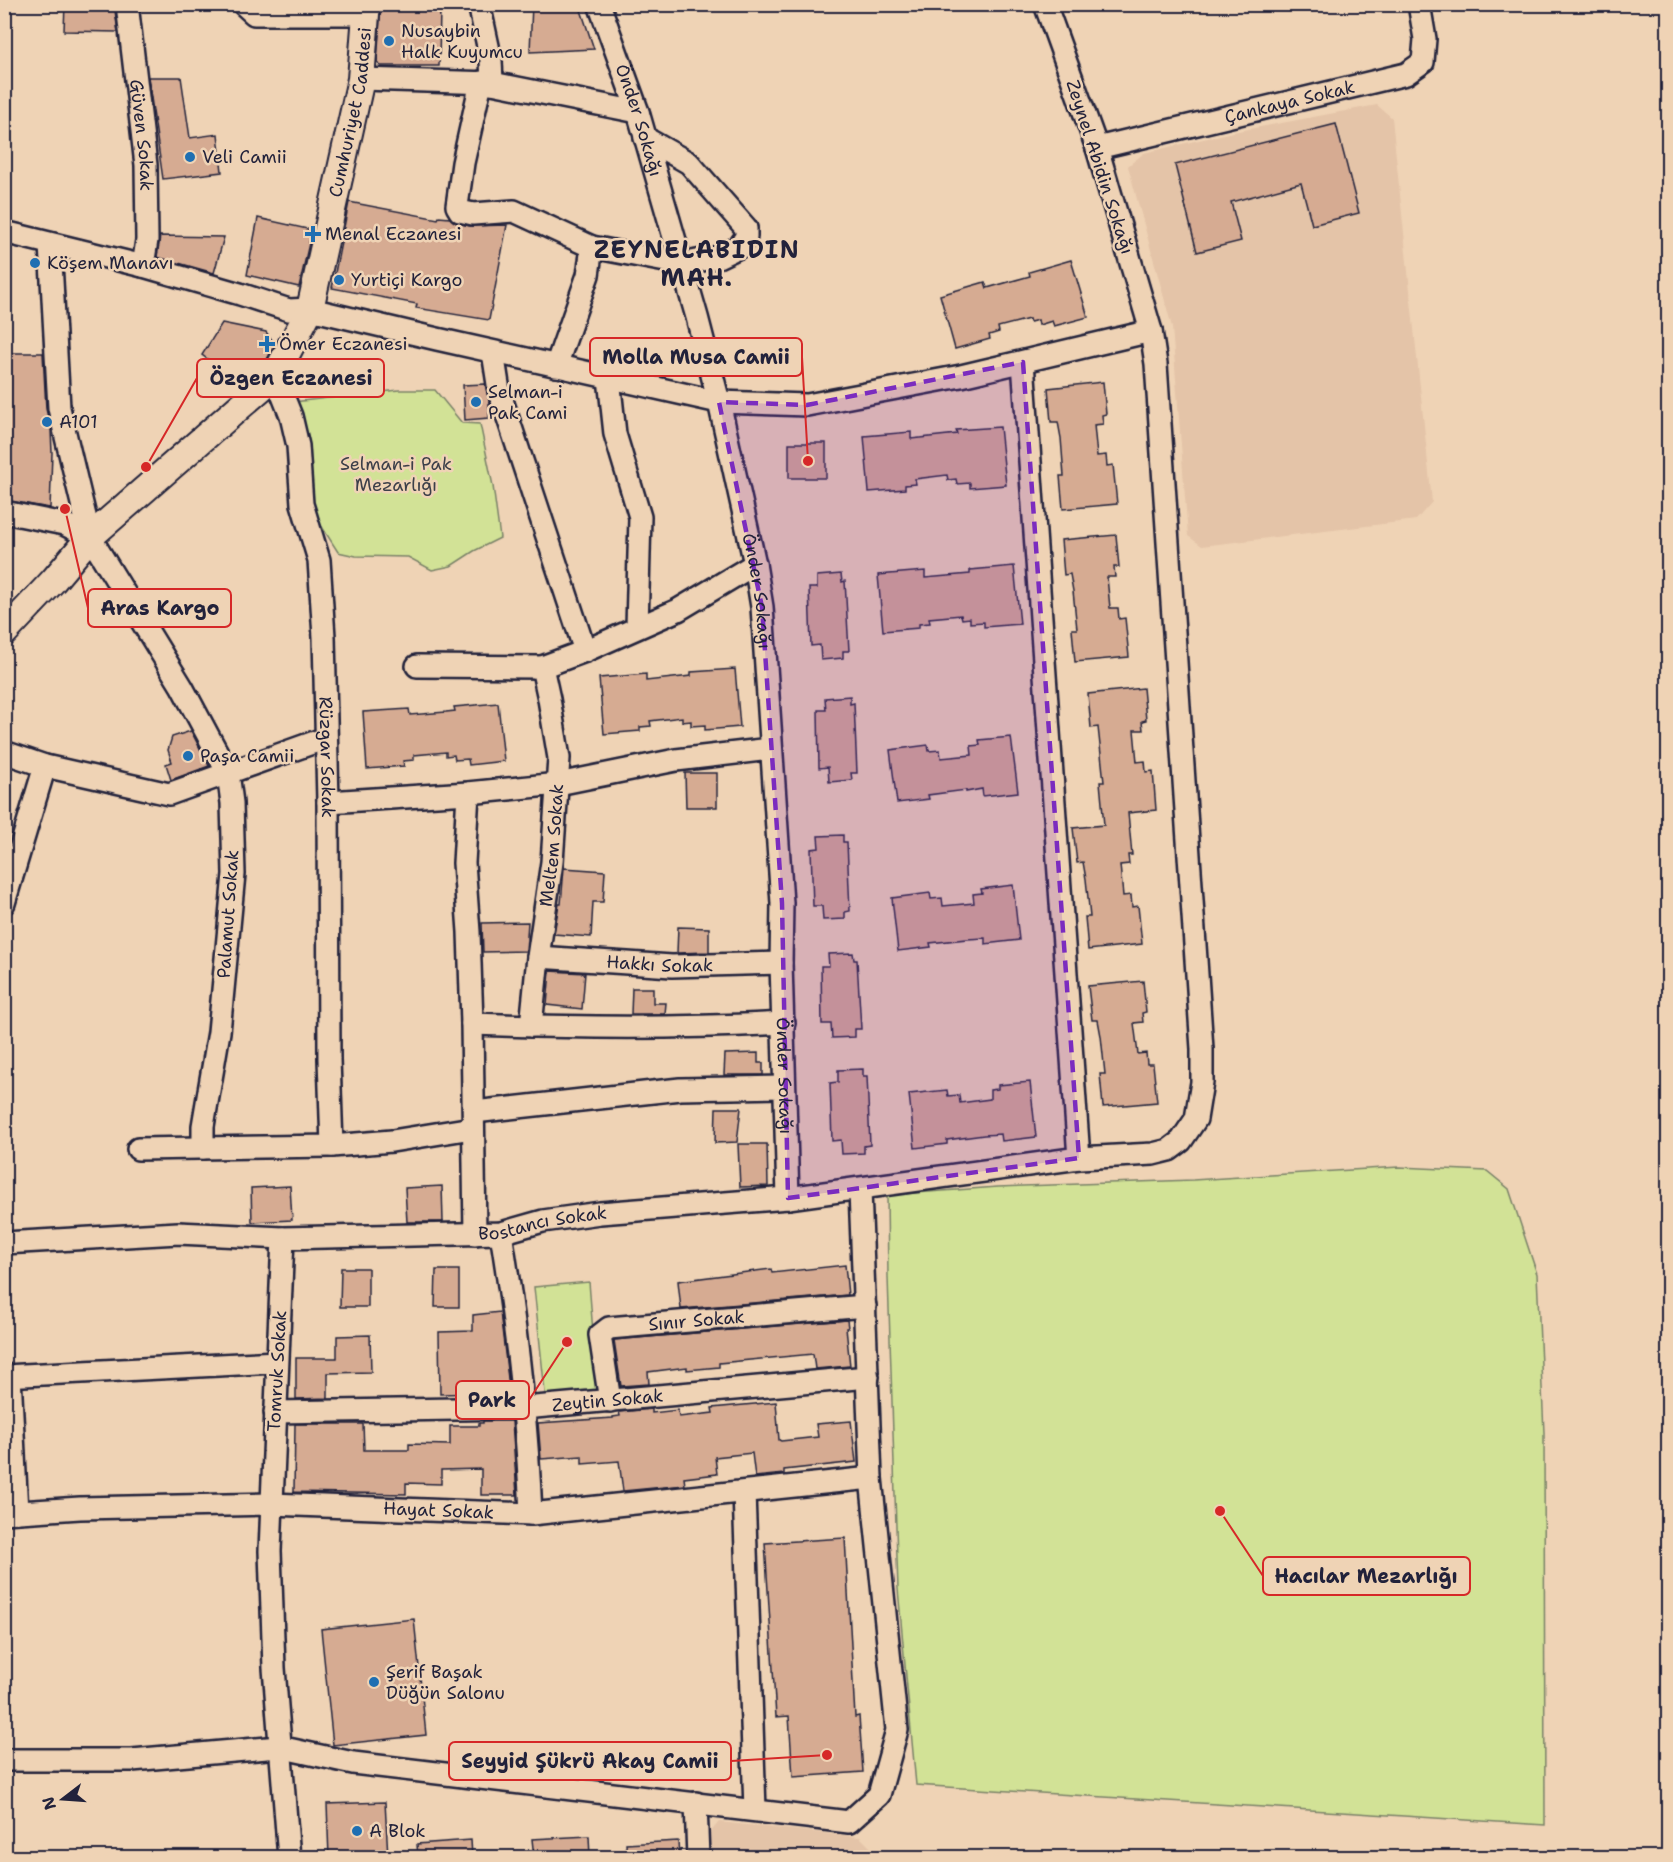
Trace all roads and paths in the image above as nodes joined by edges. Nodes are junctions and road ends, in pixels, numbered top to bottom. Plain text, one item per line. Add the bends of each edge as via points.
1 (127, 4) edge
2 (243, 4) edge
3 (479, 4) edge
4 (599, 4) edge
5 (1045, 4) edge
6 (1419, 4) edge
7 (366, 9) edge
8 (361, 79) junction
9 (487, 83) junction
10 (638, 112) junction
11 (645, 138) junction
12 (1097, 148) junction
13 (4, 232) edge
14 (50, 244) junction
15 (592, 247) junction
16 (681, 264) junction
17 (142, 266) junction
18 (310, 309) junction
19 (1151, 331) junction
20 (493, 352) junction
21 (1023, 362) junction
22 (556, 366) junction
23 (274, 376) junction
24 (609, 378) junction
25 (719, 402) junction
26 (4, 512) edge
27 (90, 537) junction
28 (755, 564) junction
29 (637, 627) junction
30 (4, 633) edge
31 (585, 651) junction
32 (417, 666) dead end
33 (542, 667) junction
34 (326, 738) junction
35 (771, 749) junction
36 (4, 752) edge
37 (45, 766) junction
38 (228, 773) junction
39 (558, 784) junction
40 (468, 793) junction
41 (328, 802) junction
42 (4, 903) edge
43 (538, 957) junction
44 (781, 963) junction
45 (784, 1023) junction
46 (472, 1024) junction
47 (531, 1026) junction
48 (784, 1087) junction
49 (473, 1120) junction
50 (332, 1146) junction
51 (203, 1148) junction
52 (138, 1149) dead end
53 (1079, 1158) junction
54 (860, 1190) junction
55 (788, 1198) junction
56 (501, 1233) junction
57 (475, 1234) junction
58 (283, 1238) junction
59 (4, 1243) edge
60 (865, 1306) junction
61 (277, 1362) junction
62 (7, 1376) edge
63 (868, 1377) junction
64 (610, 1401) junction
65 (524, 1408) junction
66 (275, 1412) junction
67 (871, 1478) junction
68 (744, 1492) junction
69 (271, 1504) junction
70 (11, 1512) edge
71 (531, 1514) junction
72 (279, 1747) junction
73 (4, 1760) edge
74 (696, 1803) junction
75 (755, 1810) junction
76 (289, 1857) edge
77 (698, 1857) edge

1 - 17 street, Güven Sokak via 146,165 147,240
2 - 7 street via 254,14
3 - 9 street via 491,60
4 - 10 street, Önder Sokağı
5 - 12 street, Zeynel Abidin Sokağı
6 - 12 street, Çankaya Sokak via 1425,39 1423,62 1406,74
7 - 8 main road, Cumhuriyet Caddesi
8 - 9 street
8 - 18 main road, Cumhuriyet Caddesi
9 - 10 street
9 - 15 street via 463,163 457,206 460,211 514,211
10 - 11 street, Önder Sokağı
11 - 16 street, Önder Sokağı
11 - 16 street via 689,163 746,228 746,237 739,247 718,257
12 - 19 street, Zeynel Abidin Sokağı
13 - 14 street
14 - 17 street
14 - 27 street via 59,408
15 - 16 street
15 - 22 street via 588,275
16 - 25 street, Önder Sokağı
17 - 18 street via 289,310
18 - 20 street
18 - 23 main road, Cumhuriyet Caddesi
19 - 21 street
19 - 53 street, Zeynel Abidin Sokağı via 1202,1082 1196,1119 1181,1141 1169,1149 1153,1154
20 - 22 street
20 - 31 street via 499,391
21 - 25 street via 807,405
21 - 53 street
22 - 24 street
23 - 27 main road, Cumhuriyet Caddesi
23 - 34 street, Rüzgar Sokak via 291,416 298,446 302,504 320,560
24 - 25 street
24 - 29 street via 615,434 640,516
25 - 28 street, Önder Sokağı
26 - 27 street via 63,524
27 - 30 main road, Cumhuriyet Caddesi
27 - 38 street, Palamut Sokak via 182,687
28 - 29 street via 678,609
28 - 35 street, Önder Sokağı via 762,607
29 - 31 street
31 - 33 street
32 - 33 street
33 - 39 street, Meltem Sokak via 559,758
34 - 38 street
34 - 41 street, Rüzgar Sokak
35 - 39 street via 676,760
35 - 44 street, Önder Sokağı via 782,903
36 - 37 street
37 - 38 street via 169,794
37 - 42 street
38 - 51 street, Palamut Sokak via 234,874
39 - 40 street
39 - 43 street, Meltem Sokak
40 - 41 street
40 - 46 street via 464,863
41 - 50 street, Rüzgar Sokak
43 - 44 street, Hakkı Sokak via 672,966
43 - 47 street, Meltem Sokak
44 - 45 street, Önder Sokağı
45 - 47 street via 714,1027
45 - 48 street, Önder Sokağı
46 - 47 street
46 - 49 street
48 - 49 street via 680,1089
48 - 55 street, Önder Sokağı
49 - 50 street via 392,1141
49 - 57 street
50 - 51 street
51 - 52 street
53 - 54 street, Bostancı Sokak
54 - 55 street, Bostancı Sokak
54 - 60 street
55 - 56 street, Bostancı Sokak via 600,1213 543,1221
56 - 57 street, Bostancı Sokak
56 - 65 street
57 - 58 street, Bostancı Sokak
58 - 59 street, Bostancı Sokak via 178,1233
58 - 61 street, Tomruk Sokak
60 - 63 street
60 - 64 street, Sınır Sokak via 609,1328 600,1335
61 - 62 street
61 - 66 street, Tomruk Sokak
62 - 70 street
63 - 64 street, Zeytin Sokak
63 - 67 street
64 - 65 street, Zeytin Sokak
65 - 66 street, Zeytin Sokak
65 - 71 street
66 - 69 street, Tomruk Sokak
67 - 68 street, Hayat Sokak
67 - 75 street via 897,1730 879,1795 849,1822
68 - 71 street, Hayat Sokak
68 - 75 street
69 - 70 street, Hayat Sokak
69 - 71 street, Hayat Sokak
69 - 72 street, Tomruk Sokak
72 - 73 street via 132,1760
72 - 74 street via 353,1763
72 - 76 street, Tomruk Sokak
74 - 75 street
74 - 77 street

